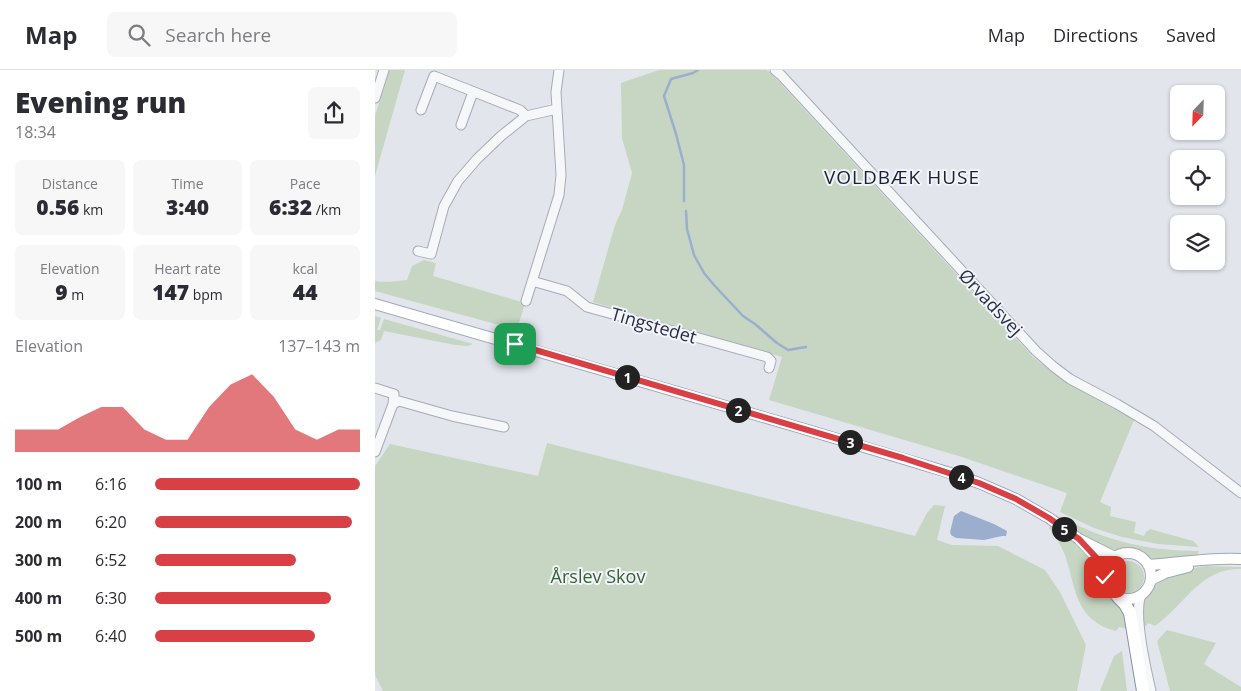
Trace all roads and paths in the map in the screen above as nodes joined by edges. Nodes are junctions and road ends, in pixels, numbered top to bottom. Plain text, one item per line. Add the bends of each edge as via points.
1 (384, 70) edge
2 (559, 70) edge
3 (775, 70) edge
4 (377, 85) edge
5 (473, 92) junction
6 (375, 98) edge
7 (557, 109) junction
8 (421, 110) dead end
9 (526, 116) junction
10 (461, 125) dead end
11 (418, 251) dead end
12 (532, 281) junction
13 (526, 301) dead end
14 (375, 304) edge
15 (769, 368) dead end
16 (375, 388) edge
17 (393, 404) junction
18 (504, 427) dead end
19 (375, 452) edge
20 (1241, 493) edge
21 (1079, 539) junction
22 (1115, 557) junction
23 (1241, 559) edge
24 (1241, 564) edge
25 (1149, 565) junction
26 (1106, 568) junction
27 (1151, 580) junction
28 (1141, 595) junction
29 (1118, 597) junction
30 (1143, 691) edge
31 (1151, 691) edge

1 - 4 street
2 - 7 street
3 - 20 street, Ørvadsvej via 1053,367 1154,426
4 - 6 street
5 - 8 street via 434,76
5 - 9 street via 520,110
5 - 10 street
7 - 9 street
7 - 12 street via 559,195
9 - 11 street via 501,136 458,181 444,206 431,254
12 - 13 street
12 - 15 street, Tingstedet via 567,291 587,306 767,357 771,361
14 - 21 main road via 957,475 1016,499
16 - 17 street via 394,394
17 - 18 street via 399,401
17 - 19 street
21 - 22 main road
21 - 26 main road
22 - 25 main road via 1133,554
22 - 26 main road
23 - 25 main road via 1217,558
24 - 27 main road via 1204,564 1165,573
25 - 27 main road
26 - 29 main road via 1107,585
27 - 28 main road
28 - 29 main road via 1130,599
28 - 31 street via 1139,618
29 - 30 highway via 1130,613

